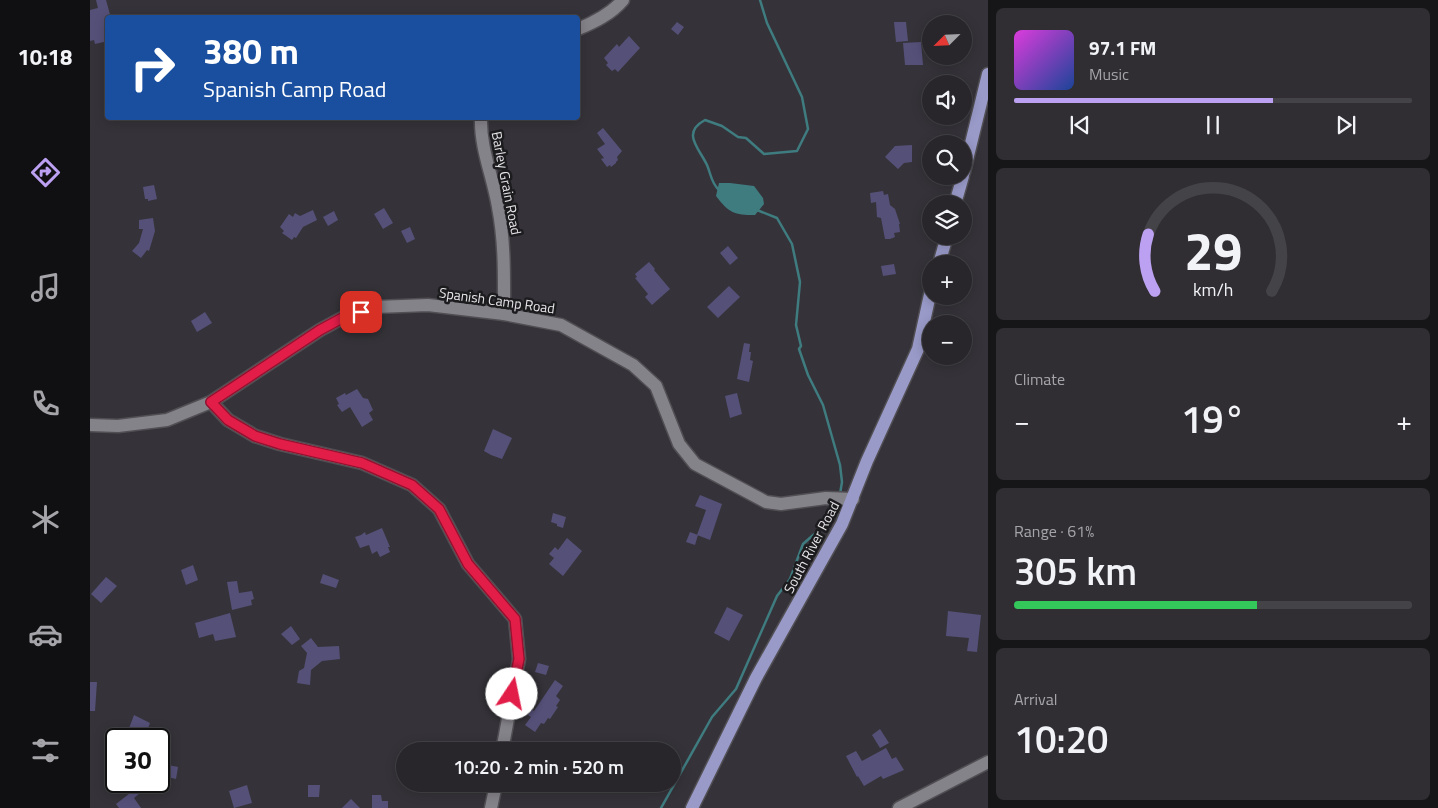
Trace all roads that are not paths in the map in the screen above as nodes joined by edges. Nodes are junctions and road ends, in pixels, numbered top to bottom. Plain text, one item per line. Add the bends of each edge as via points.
1 (623, 0) edge
2 (580, 28) edge
3 (988, 74) edge
4 (480, 120) edge
5 (972, 139) edge
6 (928, 305) edge
7 (504, 314) junction
8 (211, 402) junction
9 (90, 425) edge
10 (853, 499) junction
11 (504, 742) edge
12 (988, 762) edge
13 (494, 792) edge
14 (491, 808) edge
15 (692, 808) edge
16 (899, 808) edge

1 - 2 street via 602,18
3 - 5 main road
4 - 7 street, Barley Grain Road via 505,256
6 - 10 main road, South River Road via 918,349
7 - 8 street, Spanish Camp Road via 428,305 376,307 346,316
7 - 10 street, Spanish Camp Road via 561,325 633,365 656,386 678,444 696,464 766,502 781,504 826,498
8 - 9 street, Spanish Camp Road via 167,420 118,426
8 - 11 street via 228,420 255,436 362,463 412,485 439,509 468,564 515,619 519,659
10 - 15 main road, South River Road via 830,549 756,678
12 - 16 street
13 - 14 street

